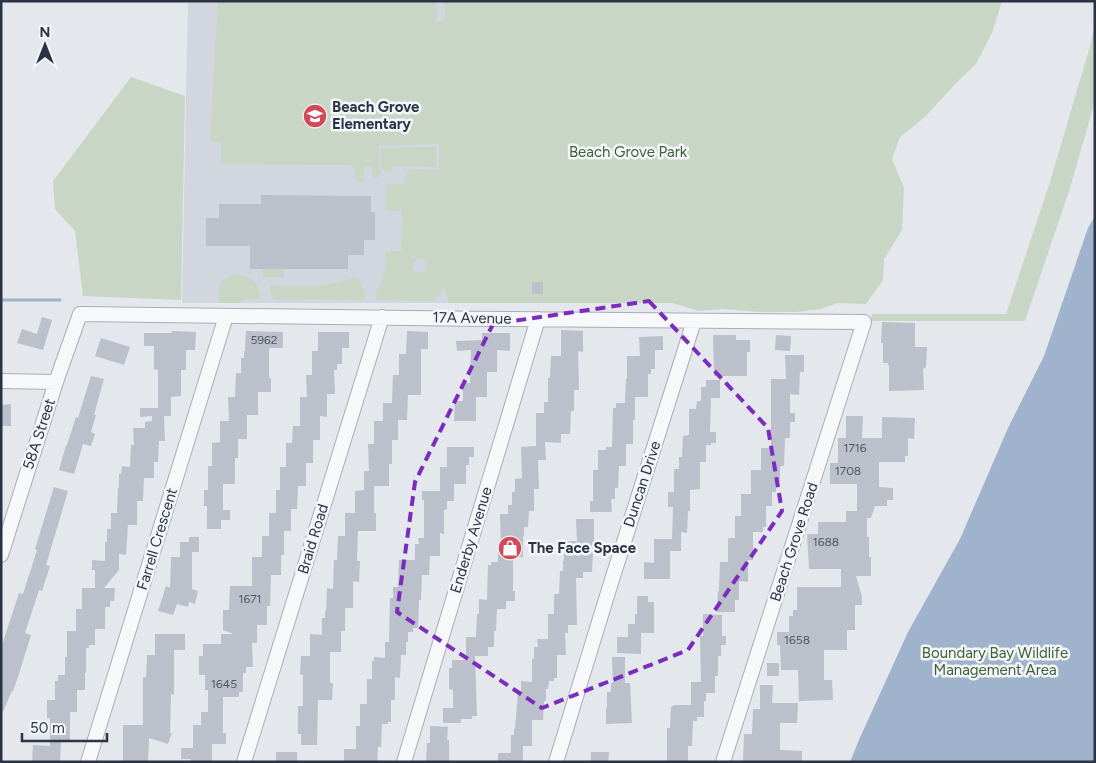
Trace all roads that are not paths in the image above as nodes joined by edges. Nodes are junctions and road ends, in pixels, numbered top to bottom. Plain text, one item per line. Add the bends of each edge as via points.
1 (80, 314) joint
2 (226, 316) junction
3 (382, 317) junction
4 (538, 319) junction
5 (694, 321) junction
6 (864, 322) joint
7 (1, 381) edge
8 (56, 382) junction
9 (1, 555) edge
10 (88, 762) edge
11 (244, 762) edge
12 (404, 762) edge
13 (556, 762) edge
14 (723, 762) edge

1 - 2 street, 17A Avenue
1 - 8 street, 58A Street
2 - 3 street, 17A Avenue
2 - 10 street, Farrell Crescent
3 - 4 street, 17A Avenue
3 - 11 street, Braid Road
4 - 5 street, 17A Avenue
4 - 12 street, Enderby Avenue
5 - 6 street, 17A Avenue
5 - 13 street, Duncan Drive
6 - 14 street, Beach Grove Road
7 - 8 street
8 - 9 street, 58A Street

